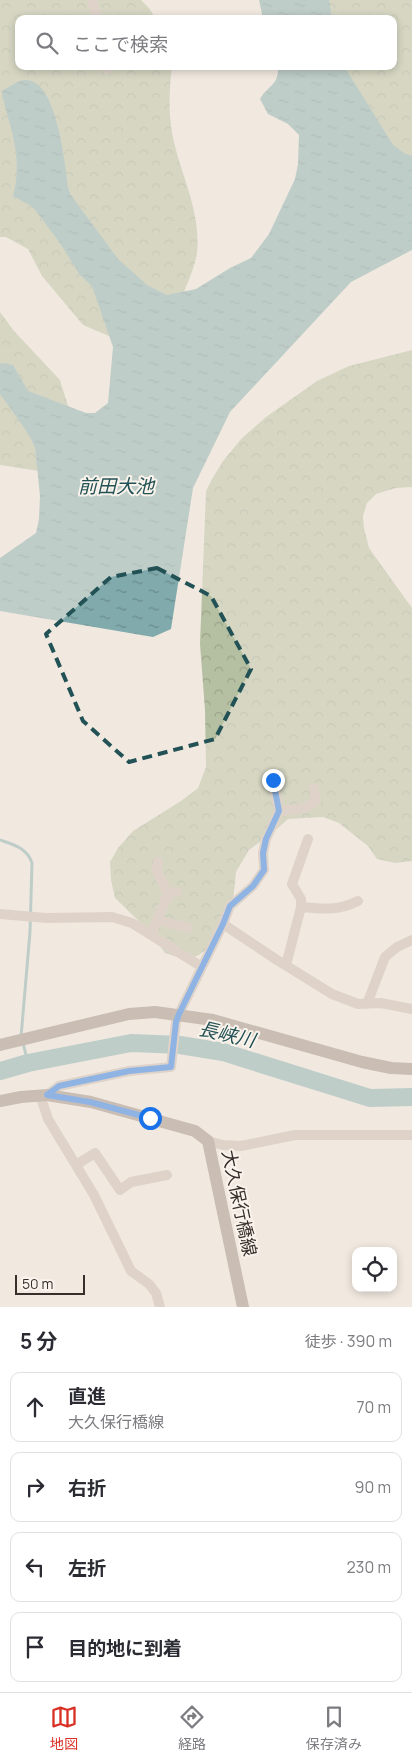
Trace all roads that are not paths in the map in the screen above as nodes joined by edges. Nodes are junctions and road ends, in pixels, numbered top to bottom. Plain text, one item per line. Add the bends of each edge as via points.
1 (92, 0) edge
2 (97, 15) edge
3 (273, 780) dead end
4 (314, 788) dead end
5 (324, 793) dead end
6 (316, 800) junction
7 (279, 811) junction
8 (308, 839) dead end
9 (158, 862) dead end
10 (358, 901) dead end
11 (301, 906) junction
12 (1, 912) edge
13 (157, 920) junction
14 (223, 924) junction
15 (188, 928) dead end
16 (151, 935) junction
17 (412, 940) edge
18 (286, 965) junction
19 (202, 967) junction
20 (368, 1004) junction
21 (412, 1009) edge
22 (177, 1018) junction
23 (0, 1045) edge
24 (412, 1069) edge
25 (43, 1095) junction
26 (0, 1101) edge
27 (412, 1135) edge
28 (208, 1141) junction
29 (76, 1165) junction
30 (167, 1175) dead end
31 (160, 1307) edge
32 (243, 1307) edge

1 - 2 street
3 - 7 street
4 - 6 street
5 - 6 street
6 - 7 street via 300,810
7 - 14 street via 266,839 264,870 253,886 230,906
8 - 11 street via 292,884 301,899
9 - 13 street via 157,871 172,893
10 - 11 street via 345,907 325,909
11 - 18 street
12 - 16 street via 46,918 112,917 132,923
13 - 15 street
13 - 16 street
14 - 18 street
14 - 19 street
16 - 19 street
17 - 20 street via 386,957
18 - 20 street via 332,994 358,1004
19 - 22 street
20 - 21 street
22 - 23 street via 155,1012 129,1014
22 - 24 street via 213,1020 362,1062
22 - 25 street via 171,1067 129,1071 68,1084
25 - 26 street, 大久保行橋線
25 - 28 street, 大久保行橋線 via 90,1102 150,1118 195,1131
25 - 29 street via 48,1119
27 - 28 street via 295,1135 241,1146 223,1146
28 - 32 street, 大久保行橋線
29 - 30 street via 95,1153 120,1190 131,1182
29 - 31 street via 131,1271 149,1284

